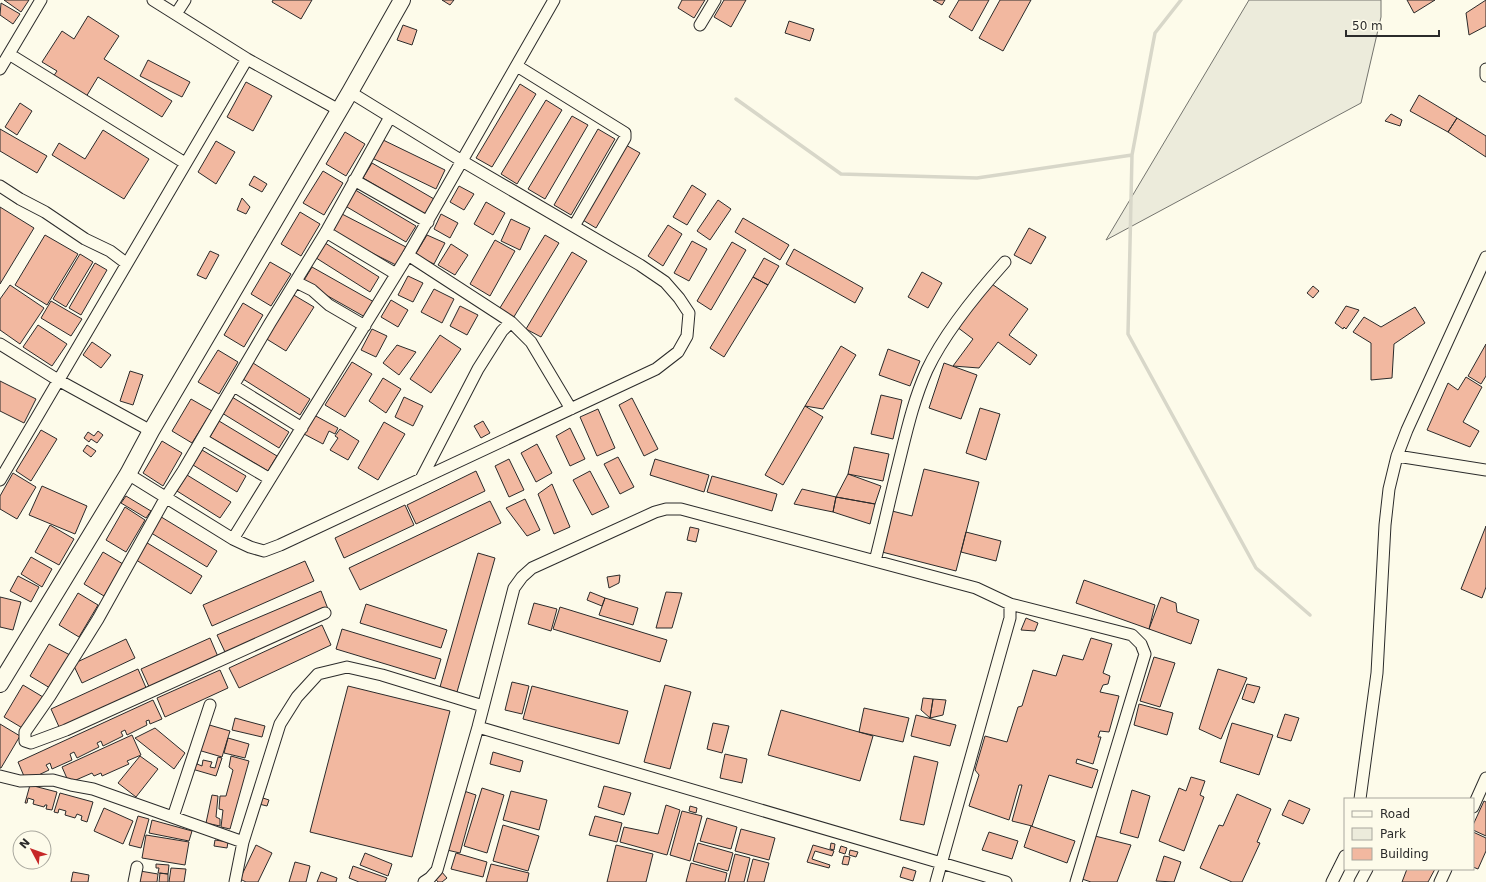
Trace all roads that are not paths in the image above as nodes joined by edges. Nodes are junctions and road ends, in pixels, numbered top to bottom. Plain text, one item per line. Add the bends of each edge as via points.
1 (41, 0) edge
2 (153, 0) edge
3 (185, 0) edge
4 (402, 0) edge
5 (554, 0) edge
6 (715, 0) edge
7 (176, 14) junction
8 (700, 25) dead end
9 (9, 54) junction
10 (247, 59) junction
11 (517, 66) junction
12 (1486, 69) edge
13 (0, 70) edge
14 (1486, 76) edge
15 (350, 92) junction
16 (339, 110) junction
17 (390, 117) junction
18 (462, 161) junction
19 (185, 163) junction
20 (354, 180) junction
21 (0, 186) edge
22 (428, 222) junction
23 (574, 226) junction
24 (326, 232) junction
25 (408, 255) junction
26 (1486, 257) edge
27 (1006, 262) dead end
28 (126, 264) junction
29 (396, 274) junction
30 (296, 282) junction
31 (511, 322) junction
32 (364, 326) junction
33 (0, 344) edge
34 (58, 380) junction
35 (234, 386) junction
36 (571, 409) junction
37 (302, 428) junction
38 (151, 431) junction
39 (202, 439) junction
40 (1397, 456) junction
41 (1486, 470) edge
42 (128, 474) junction
43 (270, 478) junction
44 (421, 479) junction
45 (0, 480) edge
46 (166, 497) junction
47 (233, 539) junction
48 (876, 561) junction
49 (1010, 604) junction
50 (325, 613) dead end
51 (0, 684) edge
52 (210, 705) dead end
53 (484, 706) junction
54 (478, 727) junction
55 (0, 776) edge
56 (1486, 778) edge
57 (1360, 798) edge
58 (1474, 805) edge
59 (174, 818) junction
60 (243, 842) junction
61 (1344, 858) edge
62 (942, 864) junction
63 (137, 867) dead end
64 (1366, 870) edge
65 (1446, 870) edge
66 (134, 882) edge
67 (235, 882) edge
68 (424, 882) edge
69 (936, 882) edge
70 (1006, 882) edge
71 (1076, 882) edge
72 (1332, 882) edge
73 (1360, 882) edge
74 (1440, 882) edge

1 - 9 street
2 - 7 street
3 - 7 street
4 - 15 street
5 - 11 street
6 - 8 street
7 - 10 street
9 - 13 street
9 - 19 street
10 - 16 street
10 - 19 street
11 - 18 street
11 - 23 street via 625,133 625,138
12 - 14 street
15 - 16 street
15 - 17 street
16 - 38 street
17 - 18 street
17 - 20 street
18 - 22 street
18 - 23 street
19 - 28 street
20 - 22 street
20 - 24 street
21 - 28 street via 110,251
22 - 25 street
23 - 36 street via 665,282 680,298 689,313 687,336 678,352 656,369
24 - 29 street
24 - 30 street
25 - 29 street
25 - 31 street
26 - 40 street
27 - 48 street via 961,316 928,369 908,426
28 - 34 street
29 - 32 street
30 - 32 street
30 - 35 street
31 - 36 street via 531,342
31 - 44 street via 502,331 478,369
32 - 37 street
33 - 34 street
34 - 38 street
34 - 45 street
35 - 37 street
35 - 39 street
36 - 44 street
37 - 43 street
38 - 42 street
39 - 43 street
39 - 46 street
40 - 41 street
40 - 57 street via 1389,489 1385,524 1377,673
42 - 46 street
42 - 51 street
43 - 47 street
44 - 47 street via 264,551
46 - 47 street
46 - 50 street via 83,644 25,732 25,741 31,743 66,730
48 - 49 street via 976,588
48 - 53 street via 681,509 655,512 532,568 522,577 514,588
49 - 62 street via 1007,630
49 - 71 street via 1132,635 1141,644 1145,654
52 - 59 street
53 - 54 street
53 - 60 street via 347,667 318,674 297,697 280,724
54 - 62 street
54 - 68 street via 437,870
55 - 59 street via 20,781 53,780 93,789
56 - 58 street
59 - 60 street
60 - 67 street
61 - 72 street
62 - 69 street
62 - 70 street
63 - 66 street
64 - 73 street
65 - 74 street

